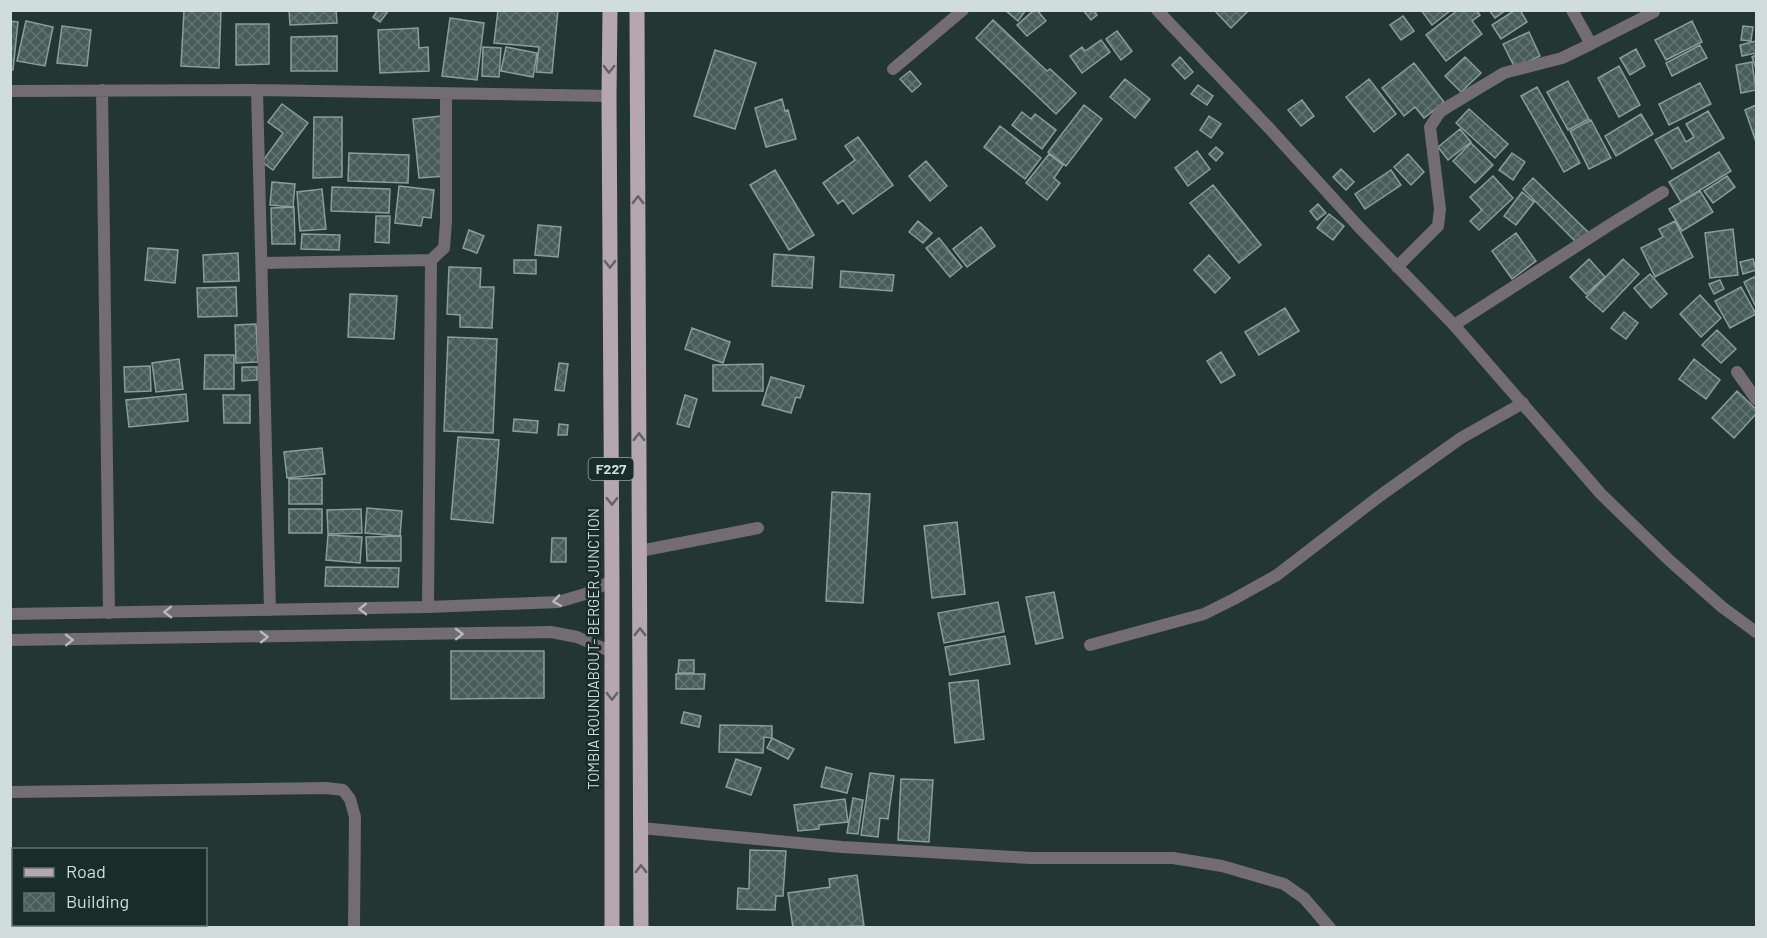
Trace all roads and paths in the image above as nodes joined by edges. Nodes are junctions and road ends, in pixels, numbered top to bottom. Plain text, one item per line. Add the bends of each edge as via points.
1 (610, 10) edge
2 (637, 10) edge
3 (963, 10) edge
4 (1157, 10) edge
5 (1572, 10) edge
6 (1654, 12) edge
7 (1592, 44) junction
8 (892, 69) dead end
9 (102, 90) junction
10 (257, 90) junction
11 (10, 91) edge
12 (446, 94) junction
13 (609, 96) junction
14 (1663, 192) dead end
15 (431, 260) junction
16 (262, 263) junction
17 (1397, 267) junction
18 (1454, 325) junction
19 (1737, 372) dead end
20 (1756, 399) edge
21 (1522, 403) junction
22 (758, 528) dead end
23 (640, 551) junction
24 (612, 581) junction
25 (428, 608) junction
26 (270, 610) junction
27 (109, 613) junction
28 (10, 614) edge
29 (1756, 633) edge
30 (10, 640) edge
31 (1090, 645) dead end
32 (612, 652) junction
33 (10, 792) edge
34 (641, 828) junction
35 (354, 927) edge
36 (612, 927) edge
37 (641, 927) edge
38 (1330, 927) edge

1 -> 13 main road, TOMBIA ROUNDABOUT- BERGER JUNCTION / F227
23 -> 2 main road, F227
3 - 8 street
4 - 17 street
5 - 7 street
6 - 7 street
7 - 17 street via 1562,58 1504,74 1440,112 1430,127 1440,209 1437,226
9 - 10 street
9 - 11 street
9 - 27 street
10 - 12 street
10 - 16 street
12 - 13 street
12 - 15 street via 444,248
13 -> 24 main road, TOMBIA ROUNDABOUT- BERGER JUNCTION / F227
14 - 18 street
15 - 16 street
15 - 25 street
16 - 26 street
17 - 18 street
18 - 21 street
19 - 20 street
21 - 29 street via 1601,494 1677,568
21 - 31 street via 1461,438 1277,574 1234,599 1204,614
22 - 23 street
34 -> 23 main road, F227
24 -> 25 street via 558,602
24 - 32 main road, TOMBIA ROUNDABOUT- BERGER JUNCTION / F227
25 -> 26 street
26 -> 27 street
27 - 28 street
30 -> 32 street via 551,632 577,637
32 -> 36 main road, TOMBIA ROUNDABOUT- BERGER JUNCTION / F227
33 - 35 street via 343,790 355,817
37 -> 34 main road, F227
34 - 38 street via 854,848 1031,858 1173,858 1222,866 1284,884 1304,898

